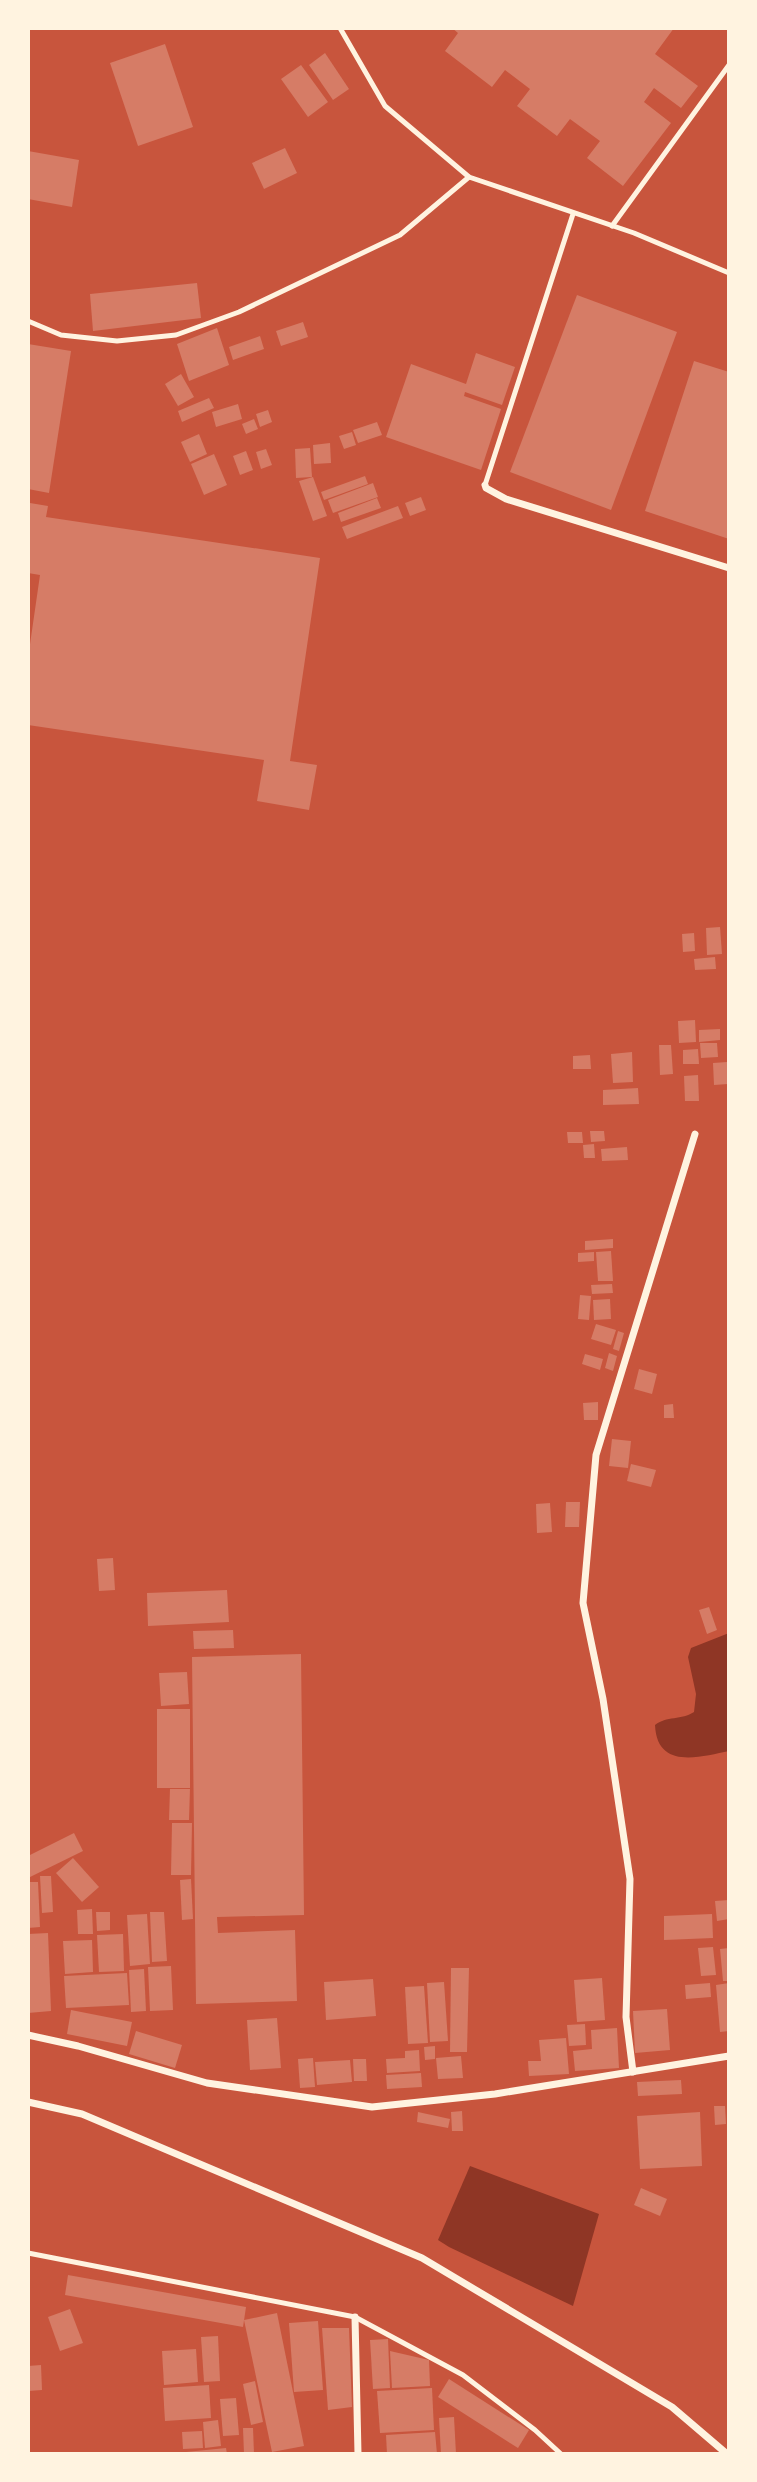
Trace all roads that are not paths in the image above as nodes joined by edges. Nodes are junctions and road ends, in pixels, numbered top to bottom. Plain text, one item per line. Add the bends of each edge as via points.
1 (340, 28) edge
2 (729, 65) edge
3 (469, 177) junction
4 (573, 214) junction
5 (612, 226) junction
6 (729, 274) edge
7 (28, 321) edge
8 (485, 485) joint
9 (729, 568) edge
10 (695, 1134) dead end
11 (28, 2035) edge
12 (729, 2056) edge
13 (633, 2072) junction
14 (28, 2102) edge
15 (28, 2253) edge
16 (355, 2317) junction
17 (358, 2454) edge
18 (561, 2454) edge
19 (727, 2454) edge

1 - 3 lane via 385,106
2 - 5 lane
3 - 4 lane
3 - 7 lane via 400,235 239,312 176,335 117,341 61,335
4 - 5 lane
4 - 8 lane
5 - 6 lane
8 - 9 street via 506,499
10 - 13 street via 596,1455 583,1603 603,1699 630,1879 626,2017
11 - 13 street via 207,2083 372,2107
12 - 13 street
14 - 19 street via 82,2114 422,2259 672,2407
15 - 16 lane
16 - 17 street
16 - 18 lane via 463,2375

